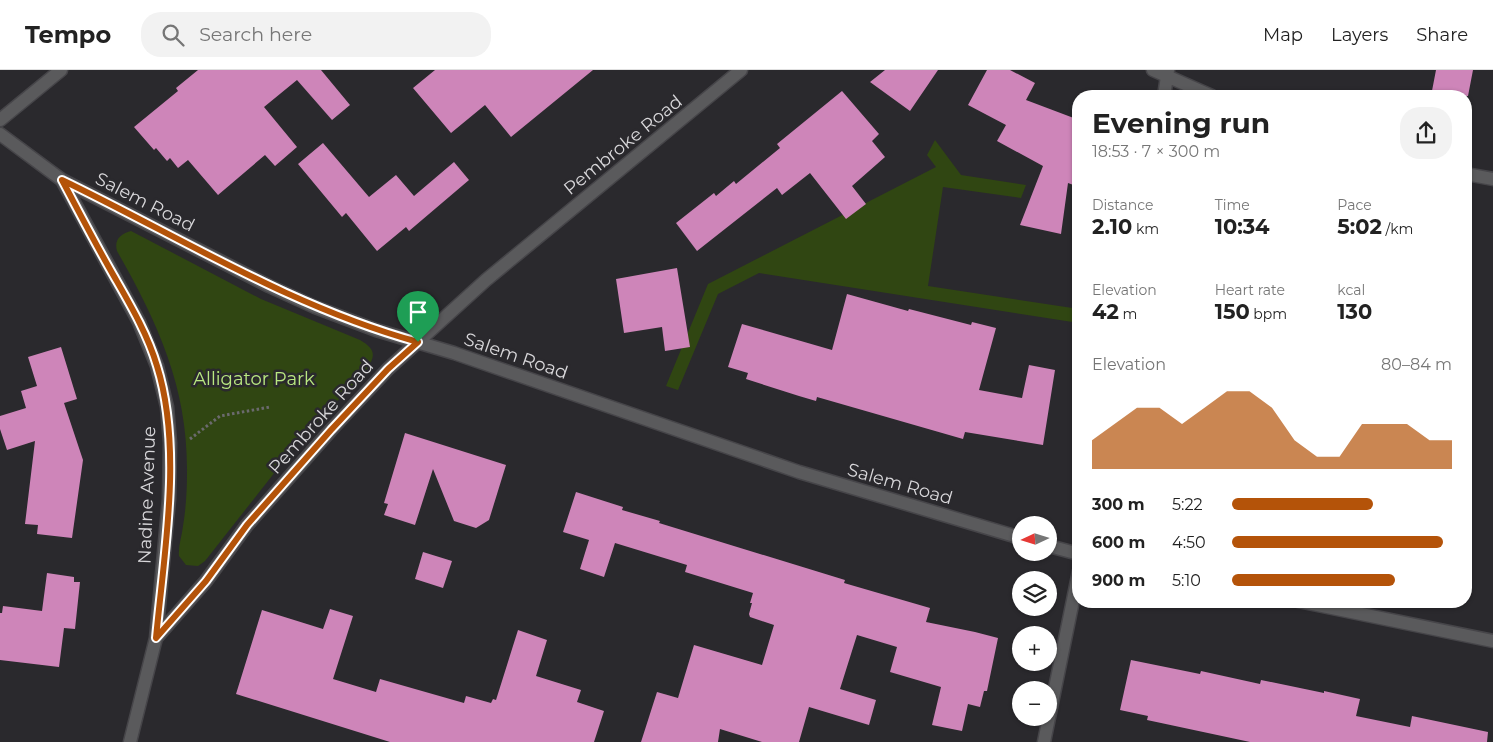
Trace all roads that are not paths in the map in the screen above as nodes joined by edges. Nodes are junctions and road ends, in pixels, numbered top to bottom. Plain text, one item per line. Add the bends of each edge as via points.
1 (61, 70) edge
2 (741, 70) edge
3 (1153, 70) edge
4 (1167, 74) edge
5 (1165, 90) edge
6 (1200, 90) edge
7 (0, 120) edge
8 (0, 134) edge
9 (1472, 175) edge
10 (1493, 179) edge
11 (62, 180) junction
12 (418, 342) junction
13 (1012, 535) edge
14 (1058, 548) edge
15 (1072, 552) edge
16 (1072, 604) edge
17 (1332, 608) edge
18 (156, 638) junction
19 (1493, 641) edge
20 (130, 742) edge
21 (1044, 742) edge

1 - 7 street
2 - 12 street, Pembroke Road via 486,280
3 - 4 street
4 - 5 street
4 - 6 street
8 - 11 street, Salem Road
9 - 10 street
11 - 12 street, Salem Road via 315,307
11 - 18 street, Nadine Avenue via 139,322 157,366 167,407 169,499
12 - 13 street, Salem Road via 799,472
12 - 18 street, Pembroke Road via 388,369 247,525 206,581
14 - 15 street
16 - 21 street
17 - 19 street
18 - 20 street, Nadine Avenue

